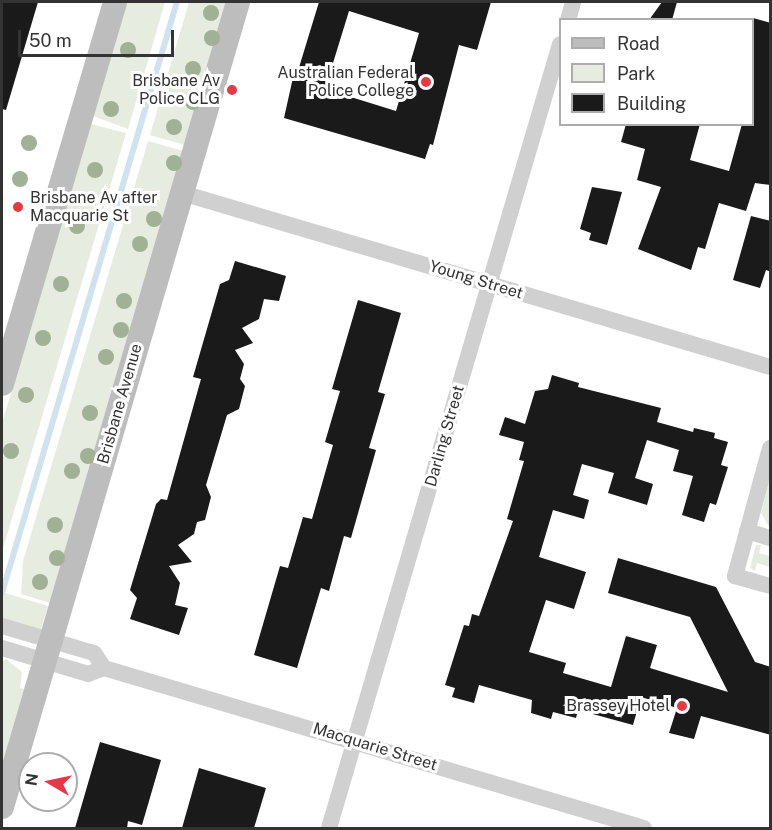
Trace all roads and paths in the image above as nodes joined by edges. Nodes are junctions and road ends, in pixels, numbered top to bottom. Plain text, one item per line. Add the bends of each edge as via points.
1 (115, 2) edge
2 (238, 2) edge
3 (573, 2) edge
4 (569, 18) edge
5 (559, 51) edge
6 (182, 193) junction
7 (490, 284) junction
8 (771, 367) edge
9 (2, 384) edge
10 (771, 448) edge
11 (747, 531) junction
12 (771, 538) edge
13 (771, 586) edge
14 (8, 628) edge
15 (4, 649) edge
16 (47, 651) junction
17 (355, 741) junction
18 (2, 807) edge
19 (329, 828) edge
20 (645, 828) edge

1 - 9 main road
2 - 6 main road, Brisbane Avenue
3 - 4 street
5 - 7 street, Darling Street
6 - 7 street, Young Street
6 - 16 main road, Brisbane Avenue
7 - 8 street, Young Street
7 - 17 street, Darling Street
10 - 11 street
11 - 12 street
11 - 13 street via 735,576
14 - 16 street, Macquarie Street
15 - 16 street, Macquarie Street
16 - 17 street, Macquarie Street via 94,654 104,668
16 - 18 main road, Brisbane Avenue
17 - 19 street, Darling Street
17 - 20 street, Macquarie Street

